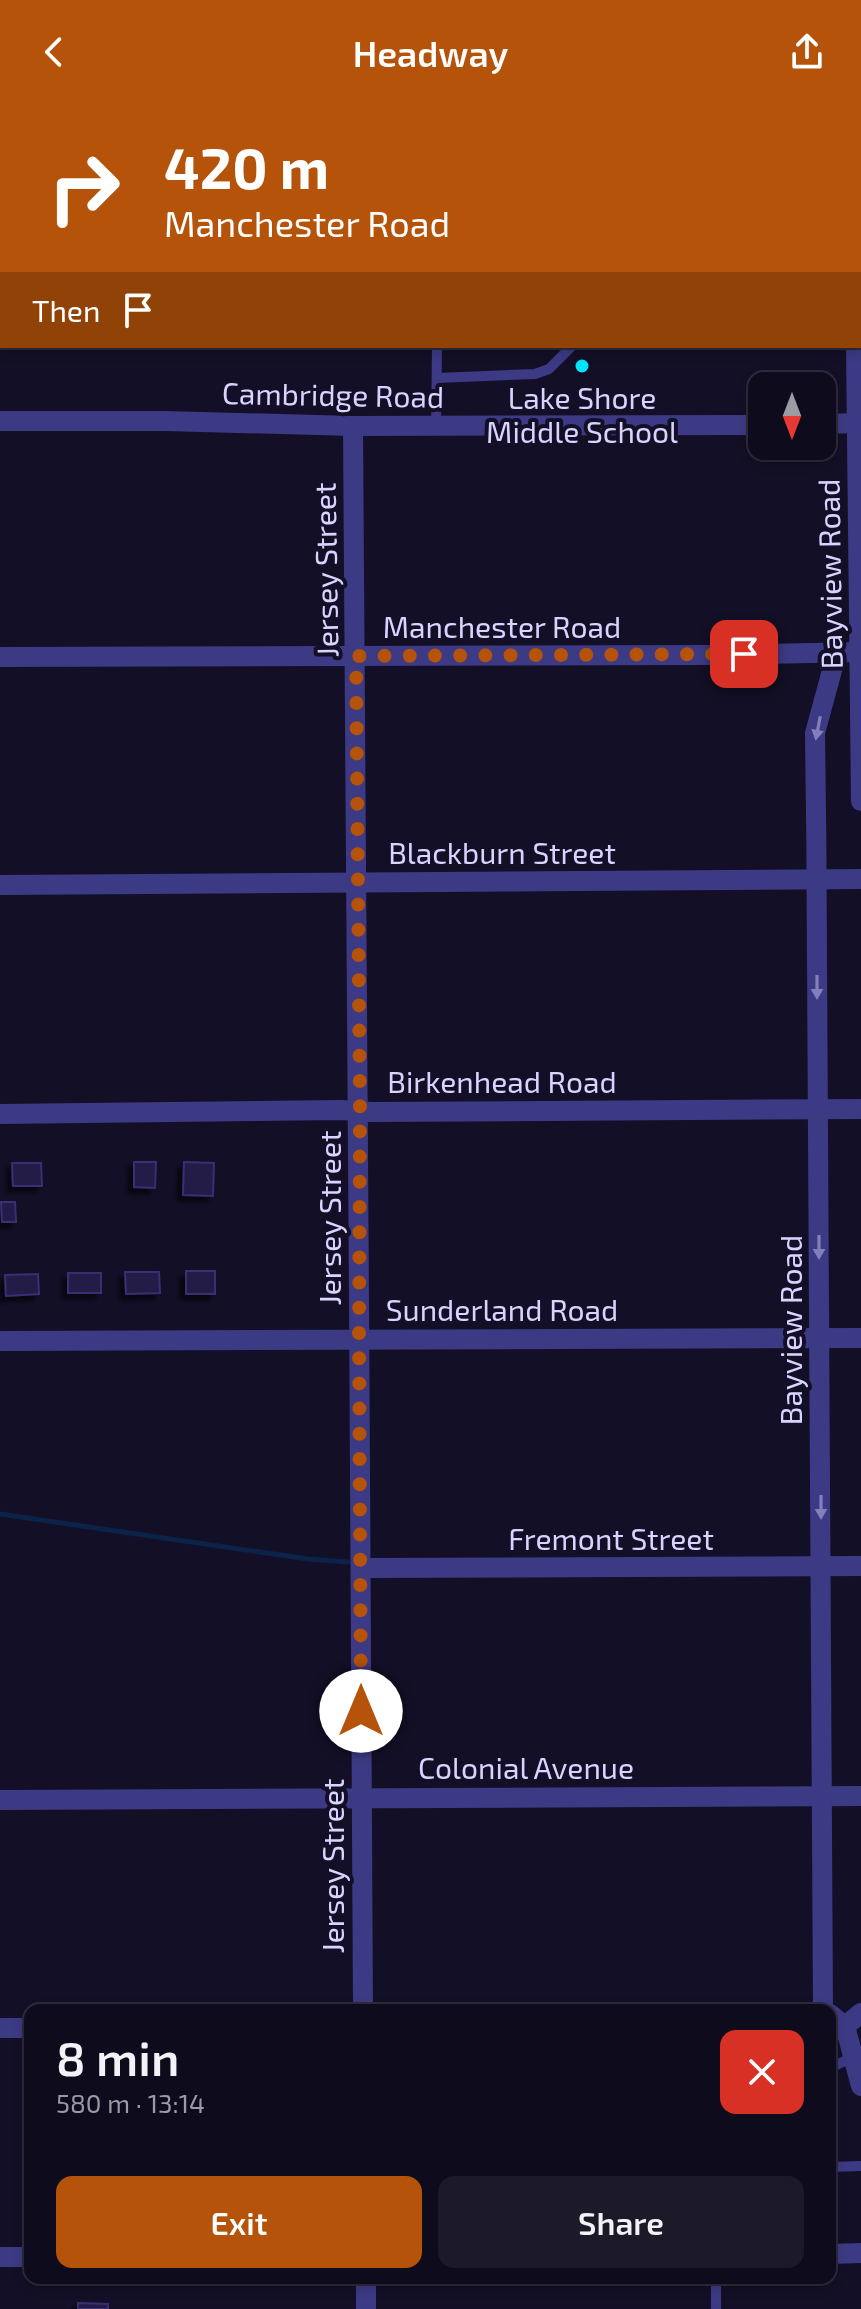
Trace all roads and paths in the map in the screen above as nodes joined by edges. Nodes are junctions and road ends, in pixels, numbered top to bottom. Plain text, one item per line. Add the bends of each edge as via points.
1 (437, 348) edge
2 (570, 348) edge
3 (856, 348) edge
4 (437, 378) junction
5 (0, 421) edge
6 (859, 423) edge
7 (836, 424) edge
8 (748, 425) edge
9 (353, 426) junction
10 (436, 426) junction
11 (837, 652) junction
12 (860, 652) edge
13 (356, 656) junction
14 (0, 657) edge
15 (861, 801) edge
16 (861, 879) edge
17 (817, 880) junction
18 (357, 883) junction
19 (0, 885) edge
20 (818, 1109) junction
21 (861, 1109) edge
22 (360, 1111) junction
23 (0, 1114) edge
24 (820, 1338) junction
25 (861, 1338) edge
26 (359, 1340) junction
27 (0, 1341) edge
28 (861, 1566) edge
29 (821, 1567) junction
30 (361, 1568) junction
31 (820, 1796) junction
32 (861, 1796) edge
33 (361, 1797) junction
34 (0, 1800) edge
35 (363, 2004) edge
36 (823, 2004) edge
37 (845, 2021) edge
38 (0, 2028) edge
39 (24, 2028) edge
40 (853, 2057) junction
41 (836, 2065) edge
42 (861, 2086) edge
43 (861, 2166) edge
44 (836, 2167) edge
45 (861, 2253) edge
46 (836, 2254) edge
47 (0, 2257) edge
48 (24, 2257) edge
49 (366, 2284) edge
50 (716, 2284) edge
51 (366, 2309) edge
52 (716, 2309) edge

1 - 4 lane
2 - 4 lane via 549,369 535,374
3 - 6 street, Bayview Road
4 - 10 lane
5 - 9 street, Cambridge Road
6 - 7 street
6 - 12 street, Bayview Road
8 - 10 street, Cambridge Road
9 - 10 street, Cambridge Road
9 - 13 street, Jersey Street
11 - 12 street, Manchester Road
11 - 13 street, Manchester Road
11 -> 17 street, Bayview Road via 815,733
12 - 15 street, Bayview Road
13 - 14 street, Manchester Road
13 - 18 street, Jersey Street
16 - 17 street, Blackburn Street
17 - 18 street, Blackburn Street
17 -> 20 street, Bayview Road
18 - 19 street, Blackburn Street
18 - 22 street, Jersey Street
20 - 21 street, Birkenhead Road
20 - 22 street, Birkenhead Road
20 -> 24 street, Bayview Road
22 - 23 street, Birkenhead Road
22 - 26 street, Jersey Street
24 - 25 street, Sunderland Road
24 - 26 street, Sunderland Road
24 -> 29 street, Bayview Road
26 - 27 street, Sunderland Road
26 - 30 street, Jersey Street
28 - 29 street, Fremont Street
29 - 30 street, Fremont Street
29 - 31 street, Bayview Road
30 - 33 street, Jersey Street
31 - 32 street, Colonial Avenue
31 - 33 street, Colonial Avenue
31 - 36 street, Bayview Road
33 - 34 street, Colonial Avenue
33 - 35 street, Jersey Street
37 - 40 street
38 - 39 street
40 - 41 lane
40 - 42 street
43 - 44 lane
45 - 46 street
47 - 48 street
49 - 51 street
50 - 52 lane

